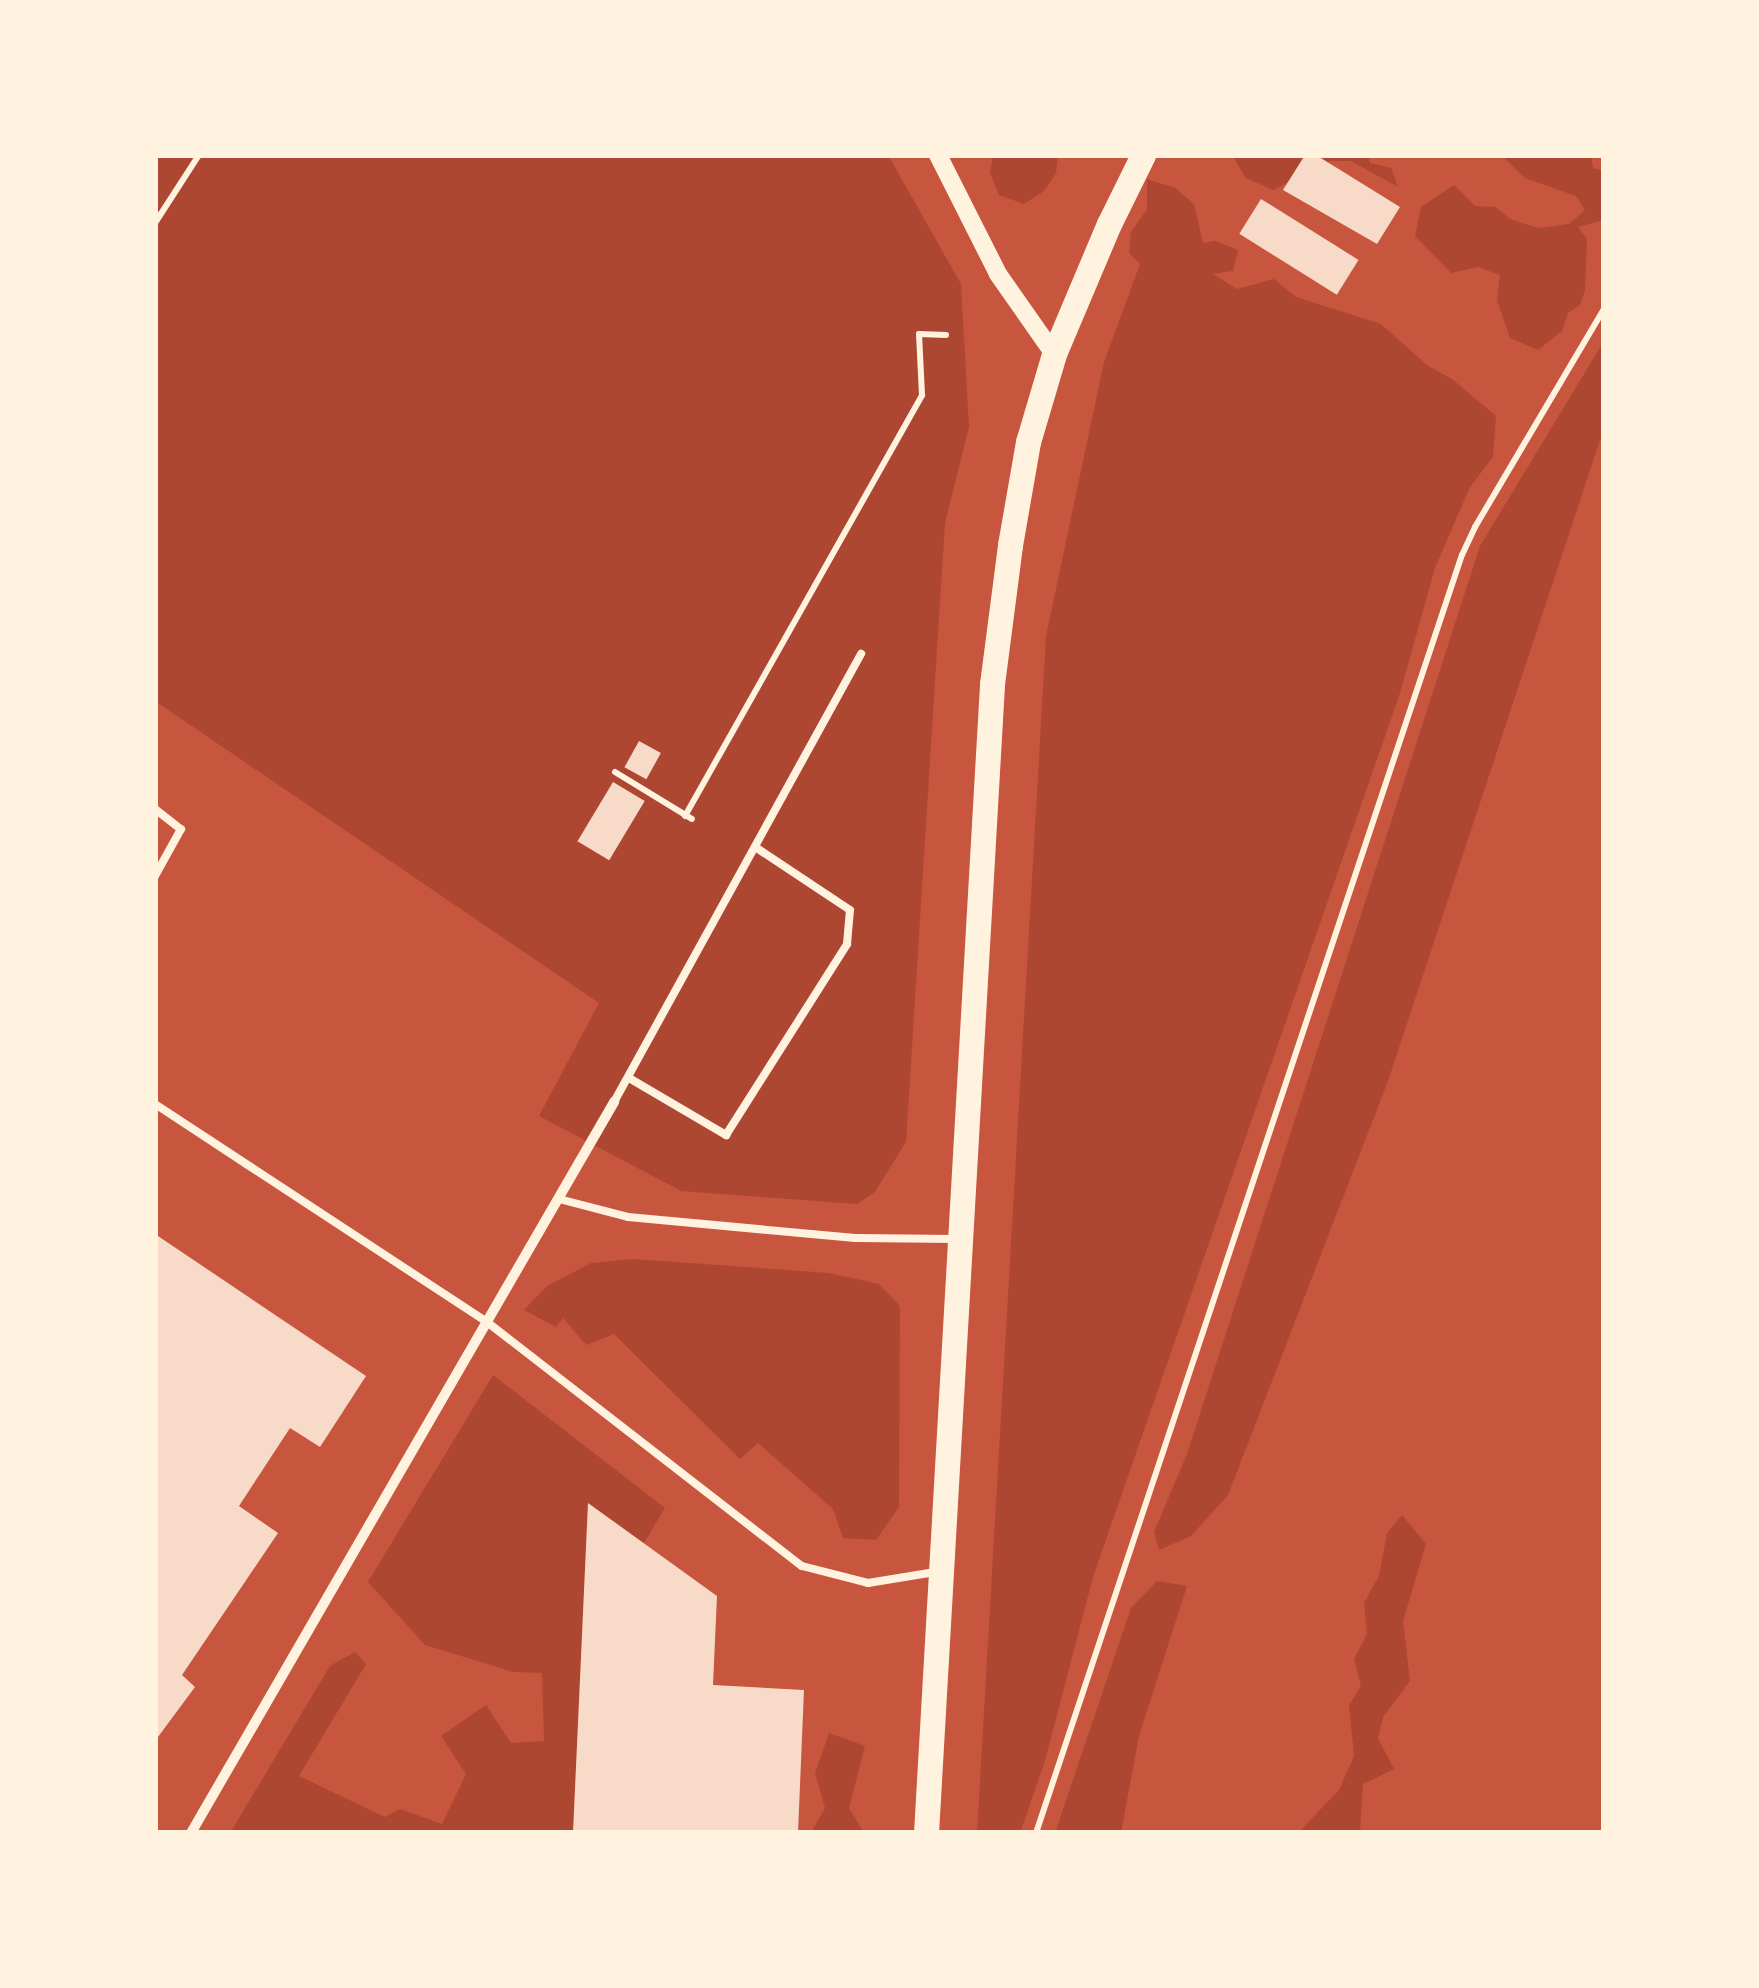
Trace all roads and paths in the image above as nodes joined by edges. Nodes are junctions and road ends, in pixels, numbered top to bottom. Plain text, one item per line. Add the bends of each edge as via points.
1 (200, 155) edge
2 (938, 155) edge
3 (1143, 155) edge
4 (155, 223) edge
5 (1604, 310) edge
6 (946, 334) dead end
7 (1054, 354) junction
8 (862, 654) dead end
9 (615, 772) dead end
10 (155, 808) edge
11 (755, 847) junction
12 (155, 876) edge
13 (629, 1078) junction
14 (614, 1102) joint
15 (155, 1104) edge
16 (560, 1199) junction
17 (958, 1239) junction
18 (487, 1322) junction
19 (940, 1571) junction
20 (190, 1833) edge
21 (926, 1833) edge
22 (1036, 1833) edge

1 - 4 path
2 - 7 street via 998,274
3 - 7 main road
5 - 22 path via 1462,555
6 - 9 path via 919,334 922,395 689,818
7 - 17 main road via 1028,442 992,684
8 - 11 lane
10 - 12 lane via 181,828
11 - 13 lane
11 - 13 lane via 850,910 847,944 726,1135
13 - 14 lane
14 - 16 street
15 - 18 lane
16 - 17 lane via 647,1218 855,1238
16 - 18 street
17 - 19 main road
18 - 19 lane via 802,1566 868,1583
18 - 20 street
19 - 21 main road

